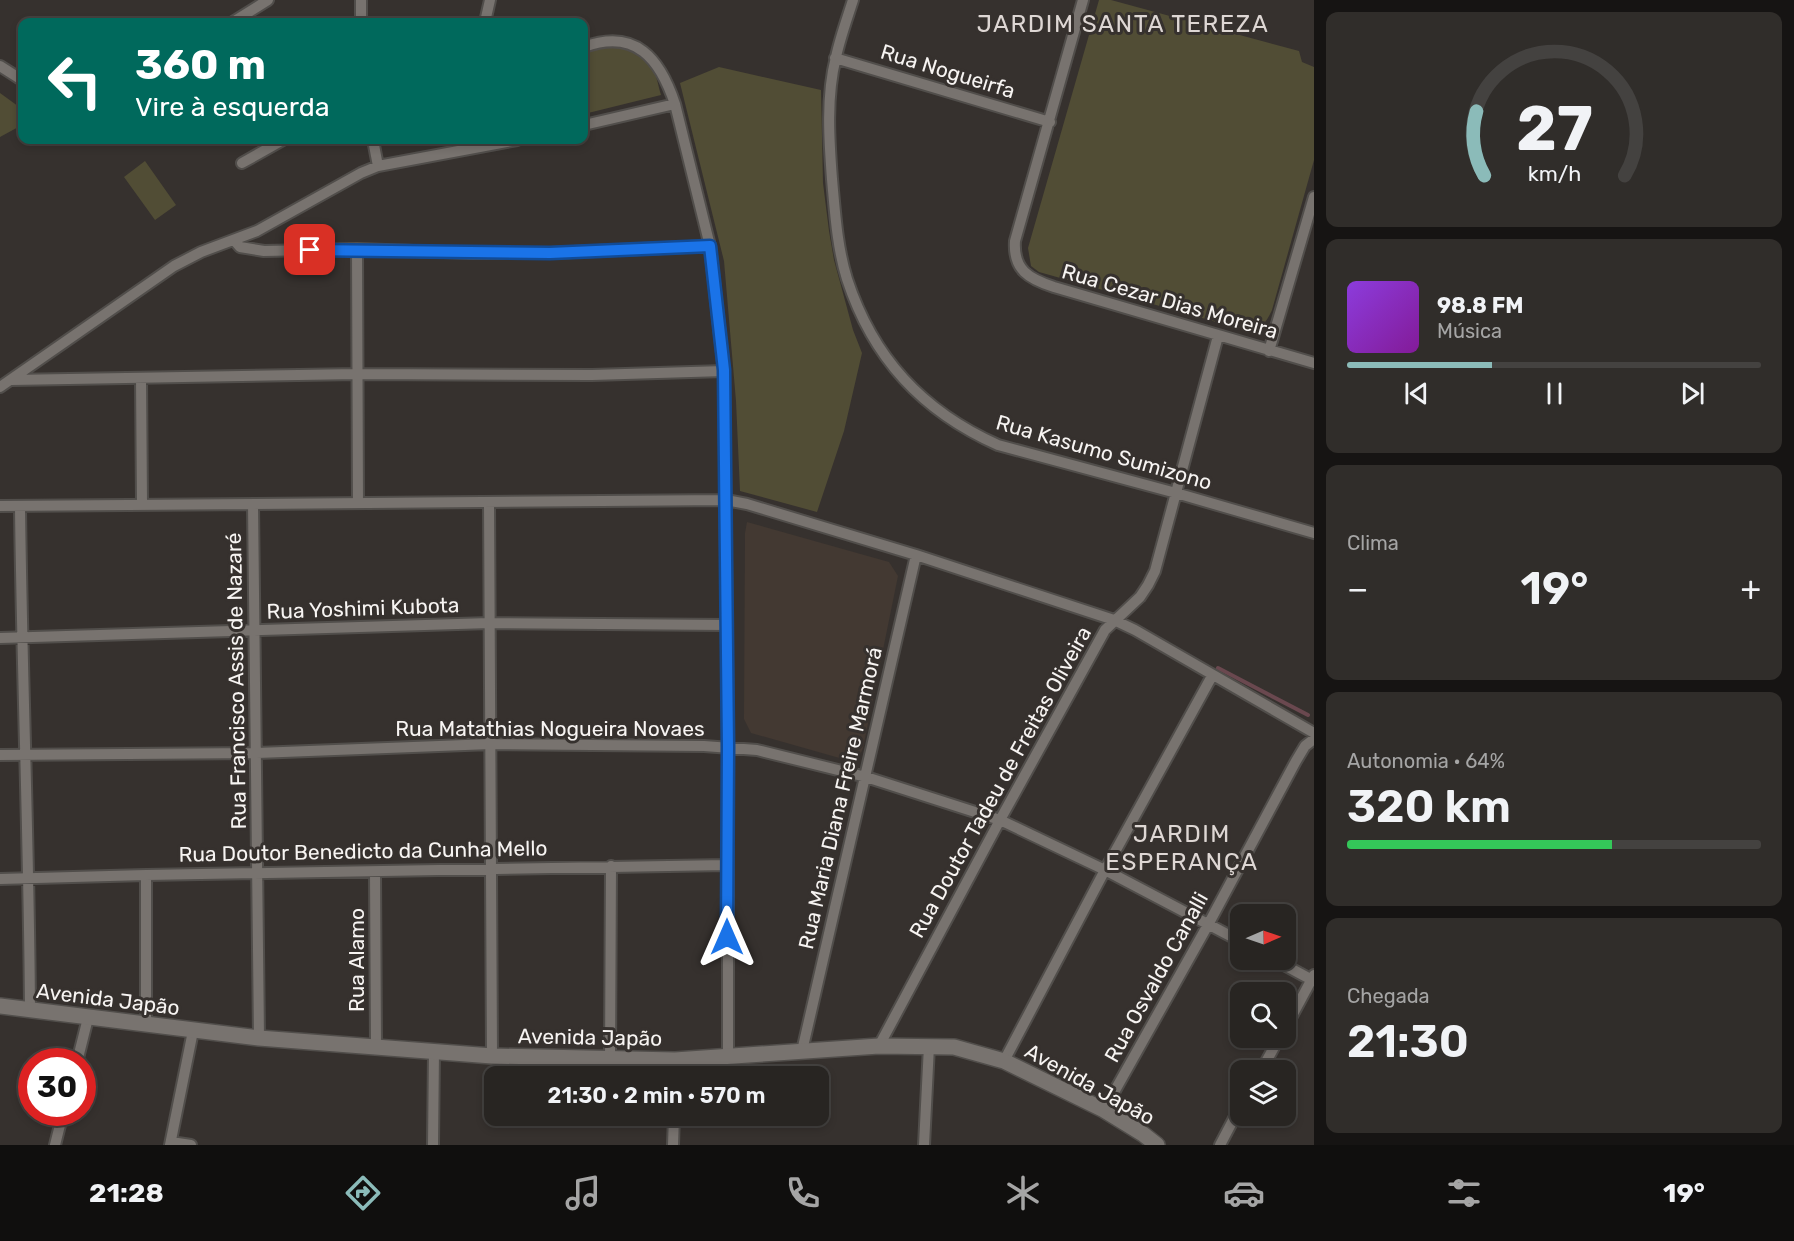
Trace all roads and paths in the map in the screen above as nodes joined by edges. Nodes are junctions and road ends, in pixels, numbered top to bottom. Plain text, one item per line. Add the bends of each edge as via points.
1 (268, 0) edge
2 (361, 0) edge
3 (490, 0) edge
4 (853, 0) edge
5 (1083, 0) edge
6 (239, 18) edge
7 (362, 18) edge
8 (486, 18) edge
9 (588, 46) edge
10 (835, 58) junction
11 (0, 66) edge
12 (18, 77) edge
13 (675, 104) junction
14 (1050, 122) junction
15 (588, 124) edge
16 (276, 144) edge
17 (374, 144) edge
18 (485, 144) edge
19 (242, 163) dead end
20 (378, 166) junction
21 (1314, 197) edge
22 (234, 240) junction
23 (710, 246) junction
24 (357, 249) junction
25 (1218, 336) junction
26 (1269, 351) junction
27 (1314, 363) edge
28 (724, 370) junction
29 (357, 374) junction
30 (141, 378) junction
31 (11, 380) junction
32 (0, 387) edge
33 (1176, 493) junction
34 (726, 500) junction
35 (489, 502) junction
36 (358, 503) junction
37 (142, 504) junction
38 (254, 504) junction
39 (0, 506) edge
40 (20, 507) junction
41 (1314, 533) edge
42 (916, 555) junction
43 (1114, 620) junction
44 (490, 623) junction
45 (727, 625) junction
46 (255, 630) junction
47 (0, 638) edge
48 (22, 639) junction
49 (1212, 676) junction
50 (1314, 734) edge
51 (1314, 738) edge
52 (491, 744) junction
53 (728, 747) junction
54 (257, 753) junction
55 (0, 755) edge
56 (25, 755) junction
57 (866, 777) junction
58 (1000, 819) junction
59 (727, 865) junction
60 (611, 866) junction
61 (490, 869) junction
62 (1105, 870) junction
63 (375, 872) junction
64 (258, 873) junction
65 (146, 874) junction
66 (0, 879) edge
67 (30, 879) junction
68 (1209, 923) junction
69 (1230, 935) edge
70 (1295, 970) edge
71 (1313, 979) edge
72 (0, 1006) edge
73 (1296, 1009) edge
74 (30, 1011) junction
75 (88, 1018) junction
76 (146, 1024) junction
77 (193, 1031) junction
78 (259, 1038) junction
79 (879, 1046) junction
80 (929, 1046) junction
81 (376, 1047) junction
82 (80, 1048) edge
83 (802, 1051) junction
84 (434, 1052) junction
85 (492, 1056) junction
86 (728, 1056) junction
87 (610, 1059) junction
88 (675, 1060) junction
89 (1004, 1061) junction
90 (675, 1066) edge
91 (1104, 1110) junction
92 (60, 1126) edge
93 (674, 1126) edge
94 (1230, 1126) edge
95 (171, 1143) edge
96 (55, 1145) edge
97 (191, 1145) edge
98 (433, 1145) edge
99 (673, 1145) edge
100 (924, 1145) edge
101 (1157, 1145) edge
102 (1220, 1145) edge

1 - 6 street
2 - 7 street
3 - 8 street
4 - 10 street, Rua Kasumo Sumizono
5 - 14 street
9 - 13 street via 627,43 644,50 668,82
10 - 14 street, Rua Nogueirfa
10 - 33 street, Rua Kasumo Sumizono via 830,99 831,162 845,268 862,318 899,376 946,418 998,445
11 - 12 street
13 - 15 street
13 - 23 street
14 - 25 street, Rua Cezar Dias Moreira via 1015,241 1014,253 1020,268 1034,280
16 - 19 street
17 - 20 street
18 - 20 street
20 - 22 street
21 - 26 street
22 - 24 street via 240,247 264,251
22 - 31 street via 174,266
23 - 24 street via 550,253
23 - 28 street
24 - 29 street
25 - 26 street, Rua Cezar Dias Moreira
25 - 33 street, Rua Doutor Tadeu de Freitas Oliveira
26 - 27 street, Rua Cezar Dias Moreira
28 - 29 street via 592,375
28 - 34 street
29 - 30 street
29 - 36 street
30 - 31 street
30 - 37 street
31 - 32 street
33 - 41 street, Rua Kasumo Sumizono
33 - 43 street, Rua Doutor Tadeu de Freitas Oliveira via 1155,571 1140,597
34 - 35 street
34 - 42 street
34 - 45 street
35 - 36 street
35 - 44 street
36 - 38 street
37 - 38 street
37 - 40 street
38 - 46 street, Rua Francisco Assis de Nazaré
39 - 40 street
40 - 48 street
42 - 43 street
42 - 57 street, Rua Maria Diana Freire Marmorá
43 - 49 street
43 - 58 street, Rua Doutor Tadeu de Freitas Oliveira
44 - 45 street, Rua Yoshimi Kubota
44 - 46 street, Rua Yoshimi Kubota
44 - 52 street
45 - 53 street
46 - 48 street, Rua Yoshimi Kubota
46 - 54 street, Rua Francisco Assis de Nazaré
47 - 48 street, Rua Yoshimi Kubota
48 - 56 street
49 - 50 street
49 - 62 street
51 - 68 street, Rua Osvaldo Canalli via 1296,761
52 - 53 street, Rua Matathias Nogueira Novaes
52 - 54 street, Rua Matathias Nogueira Novaes
52 - 61 street
53 - 57 street, Rua Matathias Nogueira Novaes via 757,750
53 - 59 street
54 - 56 street, Rua Matathias Nogueira Novaes
54 - 64 street, Rua Francisco Assis de Nazaré
55 - 56 street, Rua Matathias Nogueira Novaes
56 - 67 street
57 - 58 street, Rua Matathias Nogueira Novaes
57 - 83 street, Rua Maria Diana Freire Marmorá
58 - 62 street, Rua Matathias Nogueira Novaes
58 - 79 street, Rua Doutor Tadeu de Freitas Oliveira
59 - 60 street, Rua Doutor Benedicto da Cunha Mello
59 - 86 street
60 - 61 street, Rua Doutor Benedicto da Cunha Mello
60 - 87 street
61 - 63 street, Rua Doutor Benedicto da Cunha Mello
61 - 85 street
62 - 68 street, Rua Matathias Nogueira Novaes
62 - 89 street
63 - 64 street, Rua Doutor Benedicto da Cunha Mello
63 - 81 street, Rua Alamo
64 - 65 street, Rua Doutor Benedicto da Cunha Mello
64 - 78 street, Rua Francisco Assis de Nazaré
65 - 67 street, Rua Doutor Benedicto da Cunha Mello
65 - 76 street
66 - 67 street, Rua Doutor Benedicto da Cunha Mello
67 - 74 street
68 - 69 street, Rua Matathias Nogueira Novaes
68 - 91 street, Rua Osvaldo Canalli
70 - 71 street
71 - 73 street
72 - 74 main road, Avenida Japão
74 - 75 main road, Avenida Japão
75 - 76 main road, Avenida Japão
75 - 82 street
76 - 77 main road, Avenida Japão
77 - 78 main road, Avenida Japão
77 - 95 street
78 - 81 main road, Avenida Japão
79 - 80 main road, Avenida Japão
79 - 83 main road, Avenida Japão
80 - 89 main road, Avenida Japão via 954,1047
80 - 100 street
81 - 84 main road, Avenida Japão
83 - 86 main road, Avenida Japão
84 - 85 main road, Avenida Japão
84 - 98 street
85 - 87 main road, Avenida Japão
86 - 88 main road, Avenida Japão
87 - 88 main road, Avenida Japão
88 - 90 street
89 - 91 main road, Avenida Japão
91 - 101 main road, Avenida Japão
92 - 96 street
93 - 99 street
94 - 102 street
95 - 97 street

